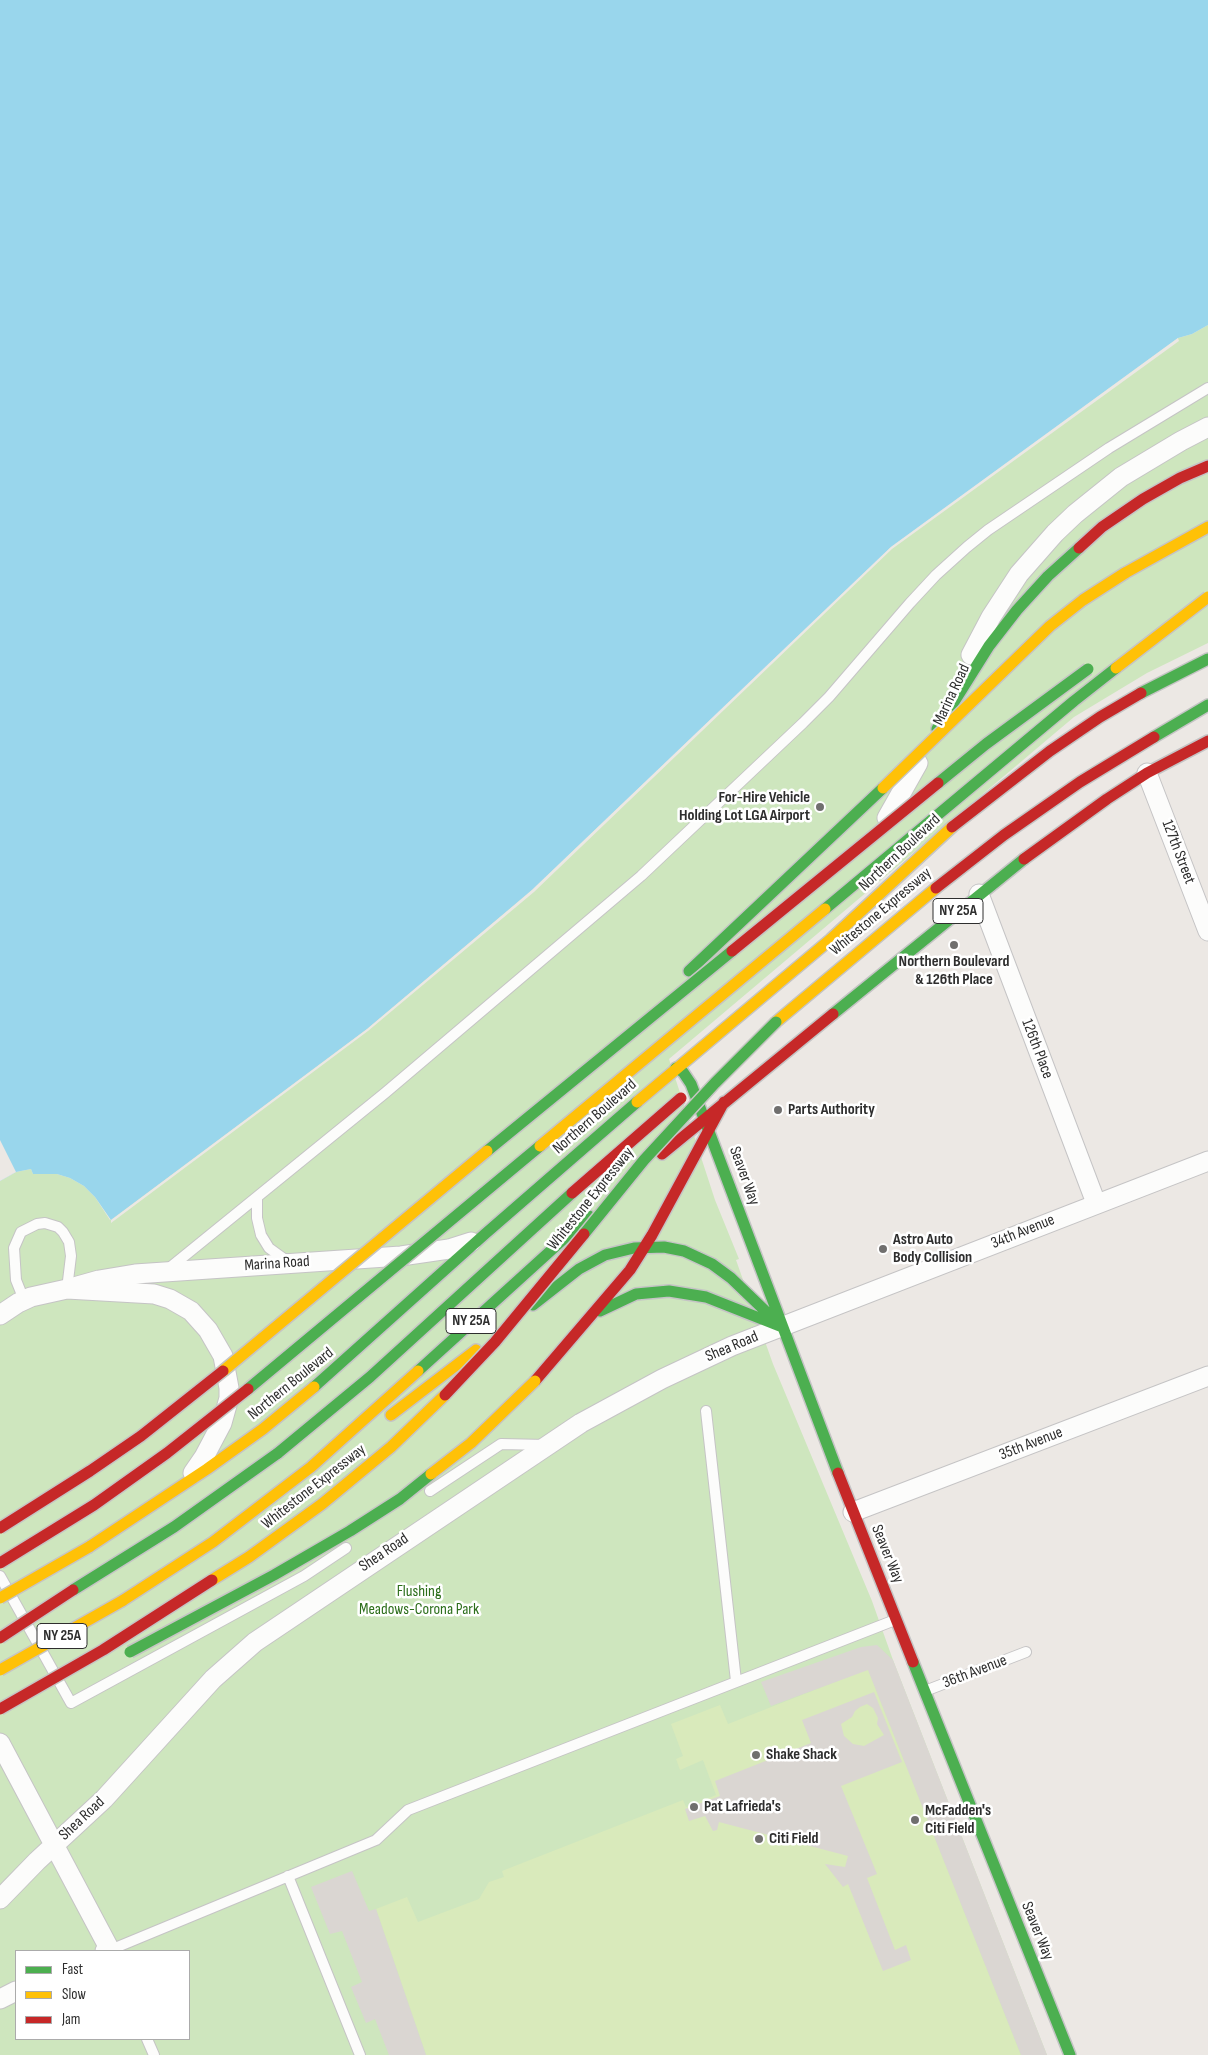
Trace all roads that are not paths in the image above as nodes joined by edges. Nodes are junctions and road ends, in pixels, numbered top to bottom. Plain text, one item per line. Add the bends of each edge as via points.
1 (1208, 388) edge
2 (1208, 428) edge
3 (1208, 466) edge
4 (1208, 527) edge
5 (1208, 536) edge
6 (1125, 573) junction
7 (1208, 596) edge
8 (1136, 638) dead end
9 (1208, 659) edge
10 (1098, 662) dead end
11 (1208, 706) edge
12 (937, 729) junction
13 (1208, 741) edge
14 (1147, 773) junction
15 (979, 894) junction
16 (1208, 931) edge
17 (745, 1010) junction
18 (776, 1022) junction
19 (676, 1068) junction
20 (724, 1102) junction
21 (545, 1104) junction
22 (705, 1118) junction
23 (709, 1130) junction
24 (1208, 1161) edge
25 (257, 1197) junction
26 (1096, 1204) junction
27 (485, 1234) junction
28 (644, 1247) junction
29 (291, 1263) junction
30 (165, 1271) junction
31 (67, 1289) junction
32 (24, 1300) junction
33 (0, 1315) edge
34 (593, 1316) junction
35 (782, 1327) junction
36 (1208, 1376) edge
37 (706, 1410) dead end
38 (547, 1445) junction
39 (180, 1488) junction
40 (411, 1505) dead end
41 (853, 1512) junction
42 (237, 1525) junction
43 (0, 1528) edge
44 (353, 1543) dead end
45 (0, 1563) edge
46 (0, 1576) edge
47 (73, 1590) junction
48 (0, 1598) edge
49 (896, 1620) junction
50 (0, 1631) edge
51 (0, 1638) edge
52 (1026, 1652) dead end
53 (124, 1656) dead end
54 (0, 1670) edge
55 (81, 1676) dead end
56 (736, 1681) junction
57 (924, 1691) junction
58 (0, 1709) edge
59 (0, 1714) edge
60 (0, 1743) edge
61 (55, 1844) junction
62 (288, 1876) junction
63 (0, 1899) edge
64 (108, 1950) edge
65 (111, 1950) edge
66 (15, 1992) edge
67 (0, 1999) edge
68 (147, 2040) edge
69 (154, 2055) edge
70 (360, 2055) edge
71 (1070, 2055) edge

1 - 25 lane via 1102,453 967,546 910,603 803,723 641,876
2 - 12 street, Marina Road via 1121,477 1075,514 1036,553 991,616
3 - 12 main road via 1151,494 1084,542 1025,601 985,652
4 - 6 main road
5 - 6 main road
6 - 21 main road, bridge via 1071,609 1028,646 743,921
7 - 8 main road, bridge
7 - 45 main road, bridge via 1074,701 214,1416 102,1500
9 - 17 main road, Northern Boulevard via 1113,709 994,792 933,843 824,946
10 - 21 main road, bridge via 986,744
11 - 18 main road, Whitestone Expressway via 1080,782 1004,835 896,920
12 - 17 street, Marina Road via 857,869 800,949
13 - 14 main road, NY 25A
14 - 15 main road, NY 25A via 1058,832
14 - 16 street, 127th Street
15 - 20 main road, NY 25A
15 - 26 street, 126th Place
17 - 19 main road, Northern Boulevard
18 - 47 main road, bridge via 632,1139 389,1361 302,1435 199,1510
18 - 58 main road, Whitestone Expressway, bridge via 644,1160 488,1349 385,1452 322,1504 241,1563
19 - 22 main road, Seaver Way via 689,1080
19 - 27 main road, Northern Boulevard
20 - 22 main road, NY 25A
20 - 23 main road
21 - 43 main road, bridge via 166,1417 90,1471
22 - 23 main road, Seaver Way
22 - 42 main road, NY 25A via 554,1245 334,1447
23 - 28 main road
23 - 35 main road, Seaver Way
24 - 26 street, 34th Avenue
25 - 29 lane via 258,1226 264,1242
25 - 30 lane
26 - 35 street, 34th Avenue
27 - 29 street, Marina Road via 461,1246 436,1252
27 - 39 main road, Northern Boulevard via 308,1393
28 - 34 main road
28 - 35 main road via 674,1248 712,1264
28 - 42 main road via 605,1255 579,1269 447,1374
29 - 30 street, Marina Road
30 - 31 street, Marina Road via 109,1278
31 - 32 street, Marina Road
31 - 32 lane via 71,1256 69,1242 58,1228 37,1224 21,1232 14,1248 15,1274
31 - 39 street, Marina Road via 146,1293 170,1299 191,1310 216,1342 228,1378 226,1412 204,1457
32 - 33 street, Marina Road
34 - 35 main road via 636,1294 669,1291 706,1298
34 - 53 main road, bridge via 535,1381 471,1443 400,1499 274,1575
35 - 38 street, Shea Road via 662,1379 601,1411
35 - 41 main road, Seaver Way
36 - 41 street, 35th Avenue
37 - 56 lane
38 - 40 lane via 501,1444
38 - 61 street, Shea Road via 255,1642 213,1679 104,1799
39 - 48 main road, Northern Boulevard, bridge
41 - 49 main road, Seaver Way
42 - 54 main road, NY 25A, bridge via 122,1601
44 - 46 lane via 304,1576 71,1703
47 - 50 main road, bridge
47 - 51 main road, bridge
49 - 56 lane
49 - 57 main road, Seaver Way
52 - 57 lane, 36th Avenue
55 - 59 main road
56 - 62 lane via 408,1810 376,1840
57 - 71 main road, Seaver Way
60 - 61 street
61 - 63 street, Shea Road
61 - 64 street
62 - 65 lane
62 - 70 lane
66 - 67 street
68 - 69 lane

